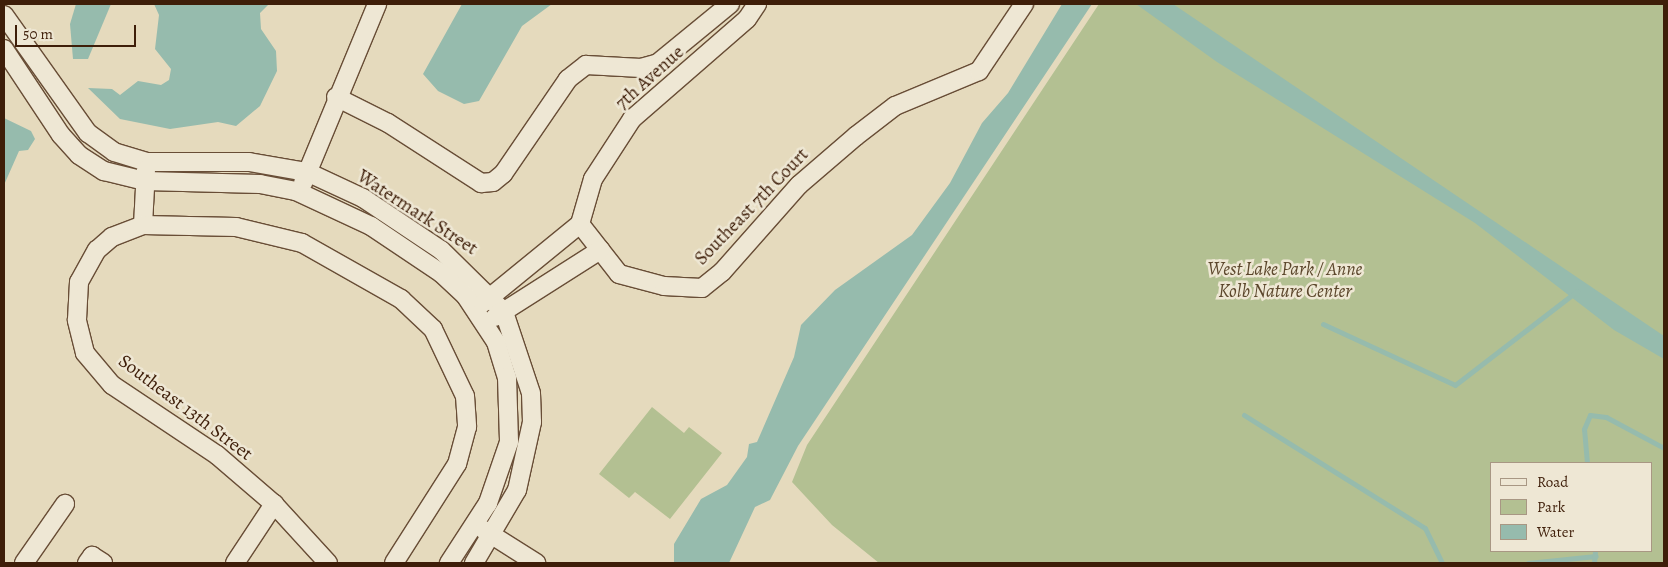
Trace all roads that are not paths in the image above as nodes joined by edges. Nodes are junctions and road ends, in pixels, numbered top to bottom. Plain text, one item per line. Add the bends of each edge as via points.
1 (377, 4) edge
2 (730, 4) edge
3 (757, 4) edge
4 (1024, 4) edge
5 (4, 15) edge
6 (4, 49) edge
7 (336, 98) junction
8 (146, 162) junction
9 (308, 172) junction
10 (145, 181) junction
11 (300, 193) junction
12 (142, 224) junction
13 (580, 224) junction
14 (600, 250) junction
15 (546, 251) junction
16 (561, 275) junction
17 (491, 296) junction
18 (504, 312) junction
19 (481, 316) junction
20 (65, 504) dead end
21 (274, 504) junction
22 (475, 524) junction
23 (493, 536) junction
24 (24, 563) edge
25 (87, 563) edge
26 (102, 563) edge
27 (235, 563) edge
28 (328, 563) edge
29 (394, 563) edge
30 (448, 563) edge
31 (474, 563) edge
32 (536, 563) edge

1 - 7 street
2 - 7 street via 658,63 641,68 586,65 568,79 503,174 493,182 481,183 388,123
3 - 13 street, 7th Avenue via 747,19 632,119 593,179
4 - 14 street, Southeast 7th Court via 979,71 895,106 856,136 798,185 722,272 702,288 664,286 619,274
5 - 8 street, Watermark Street via 88,133 114,152
6 - 10 street via 44,112 79,155 104,171
7 - 9 street
8 - 9 street, Watermark Street via 249,162
8 - 10 street
9 - 11 street
9 - 17 street, Watermark Street via 363,198 441,250
10 - 11 street via 260,184
10 - 12 street
11 - 19 street via 371,226 441,273
12 - 21 street, Southeast 13th Street via 112,237 98,250 80,282 76,320 85,353 112,385 217,455
12 - 29 street via 236,227 302,242 349,266 401,299 433,328 465,396 467,427 457,464
13 - 14 street, Southeast 7th Court
13 - 15 street
14 - 16 street
15 - 16 street
15 - 17 street
16 - 18 street
17 - 18 street, Watermark Street
17 - 19 street
18 - 19 street
18 - 23 street, Watermark Street via 531,393 532,422 517,490
19 - 22 street via 507,377 511,410 501,471
20 - 24 street
21 - 27 street
21 - 28 street, Southeast 13th Street
22 - 23 street
22 - 30 street
23 - 31 street, Watermark Street
23 - 32 street
25 - 26 street via 92,556

